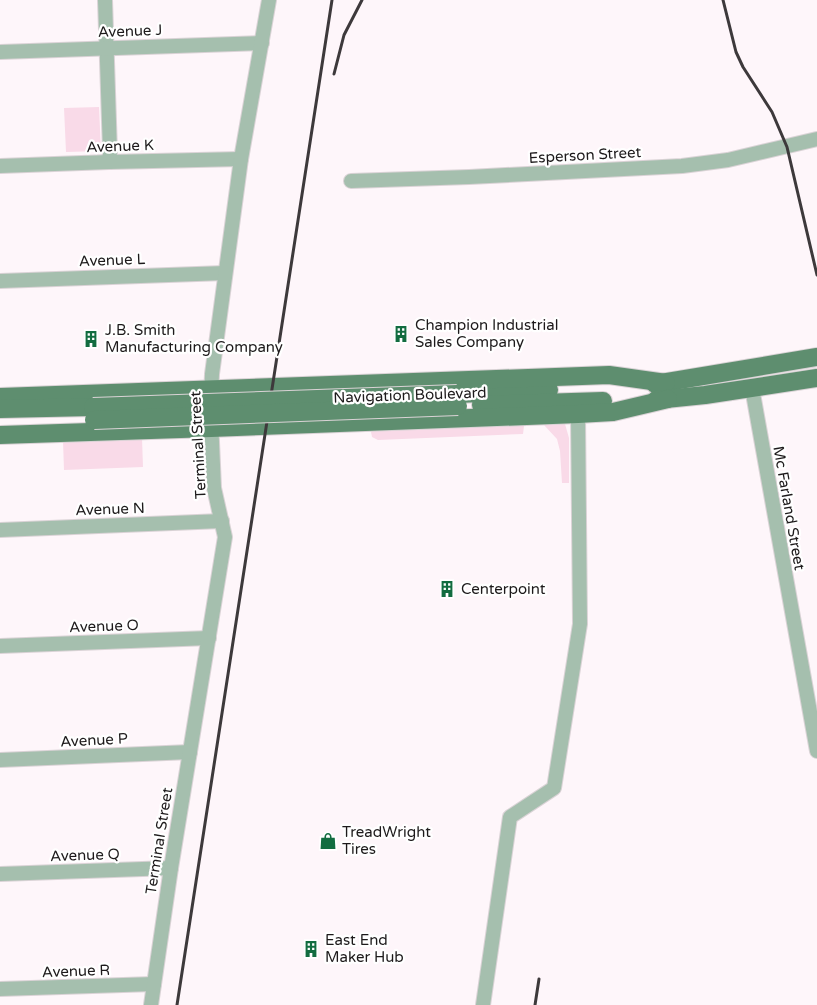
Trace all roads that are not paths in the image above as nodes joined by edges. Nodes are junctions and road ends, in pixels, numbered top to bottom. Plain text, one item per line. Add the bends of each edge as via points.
1 (105, 0) edge
2 (269, 0) edge
3 (262, 43) junction
4 (107, 48) junction
5 (0, 52) edge
6 (817, 139) edge
7 (241, 159) junction
8 (109, 162) junction
9 (0, 166) edge
10 (351, 181) dead end
11 (225, 273) junction
12 (0, 281) edge
13 (817, 357) edge
14 (743, 370) junction
15 (817, 378) edge
16 (752, 388) junction
17 (211, 389) junction
18 (667, 391) junction
19 (0, 396) edge
20 (0, 409) edge
21 (94, 413) junction
22 (578, 414) junction
23 (0, 423) edge
24 (211, 428) junction
25 (0, 435) edge
26 (222, 521) junction
27 (0, 530) edge
28 (209, 638) junction
29 (0, 646) edge
30 (817, 751) edge
31 (190, 752) junction
32 (0, 760) edge
33 (171, 868) junction
34 (0, 874) edge
35 (154, 984) junction
36 (0, 989) edge
37 (150, 1005) edge
38 (483, 1005) edge

1 - 4 street
2 - 3 street, Terminal Street
3 - 4 street, Avenue J
3 - 7 street, Terminal Street
4 - 5 street, Avenue J
4 - 8 street
6 - 10 street, Esperson Street via 728,160 682,166
7 - 8 street, Avenue K
7 - 11 street, Terminal Street
8 - 9 street, Avenue K
11 - 12 street, Avenue L
11 - 17 street, Terminal Street
13 - 14 main road, Navigation Boulevard
14 - 16 main road
14 - 18 main road, Navigation Boulevard
15 - 16 main road, Navigation Boulevard
16 - 18 main road, Navigation Boulevard
16 - 30 street, Mc Farland Street
17 - 18 main road via 609,375
17 - 19 main road
17 - 24 street, Terminal Street
18 - 21 main road, Navigation Boulevard, bridge
18 - 22 main road via 613,412
20 - 21 main road, Navigation Boulevard
21 - 23 main road, Navigation Boulevard
22 - 24 main road
22 - 38 street via 580,624 554,788 510,817
24 - 25 main road
24 - 26 street, Terminal Street via 214,488
26 - 27 street, Avenue N
26 - 28 street, Terminal Street via 225,537
28 - 29 street, Avenue O
28 - 31 street, Terminal Street
31 - 32 street, Avenue P
31 - 33 street, Terminal Street
33 - 34 street, Avenue Q
33 - 35 street, Terminal Street
35 - 36 street, Avenue R
35 - 37 street, Terminal Street

